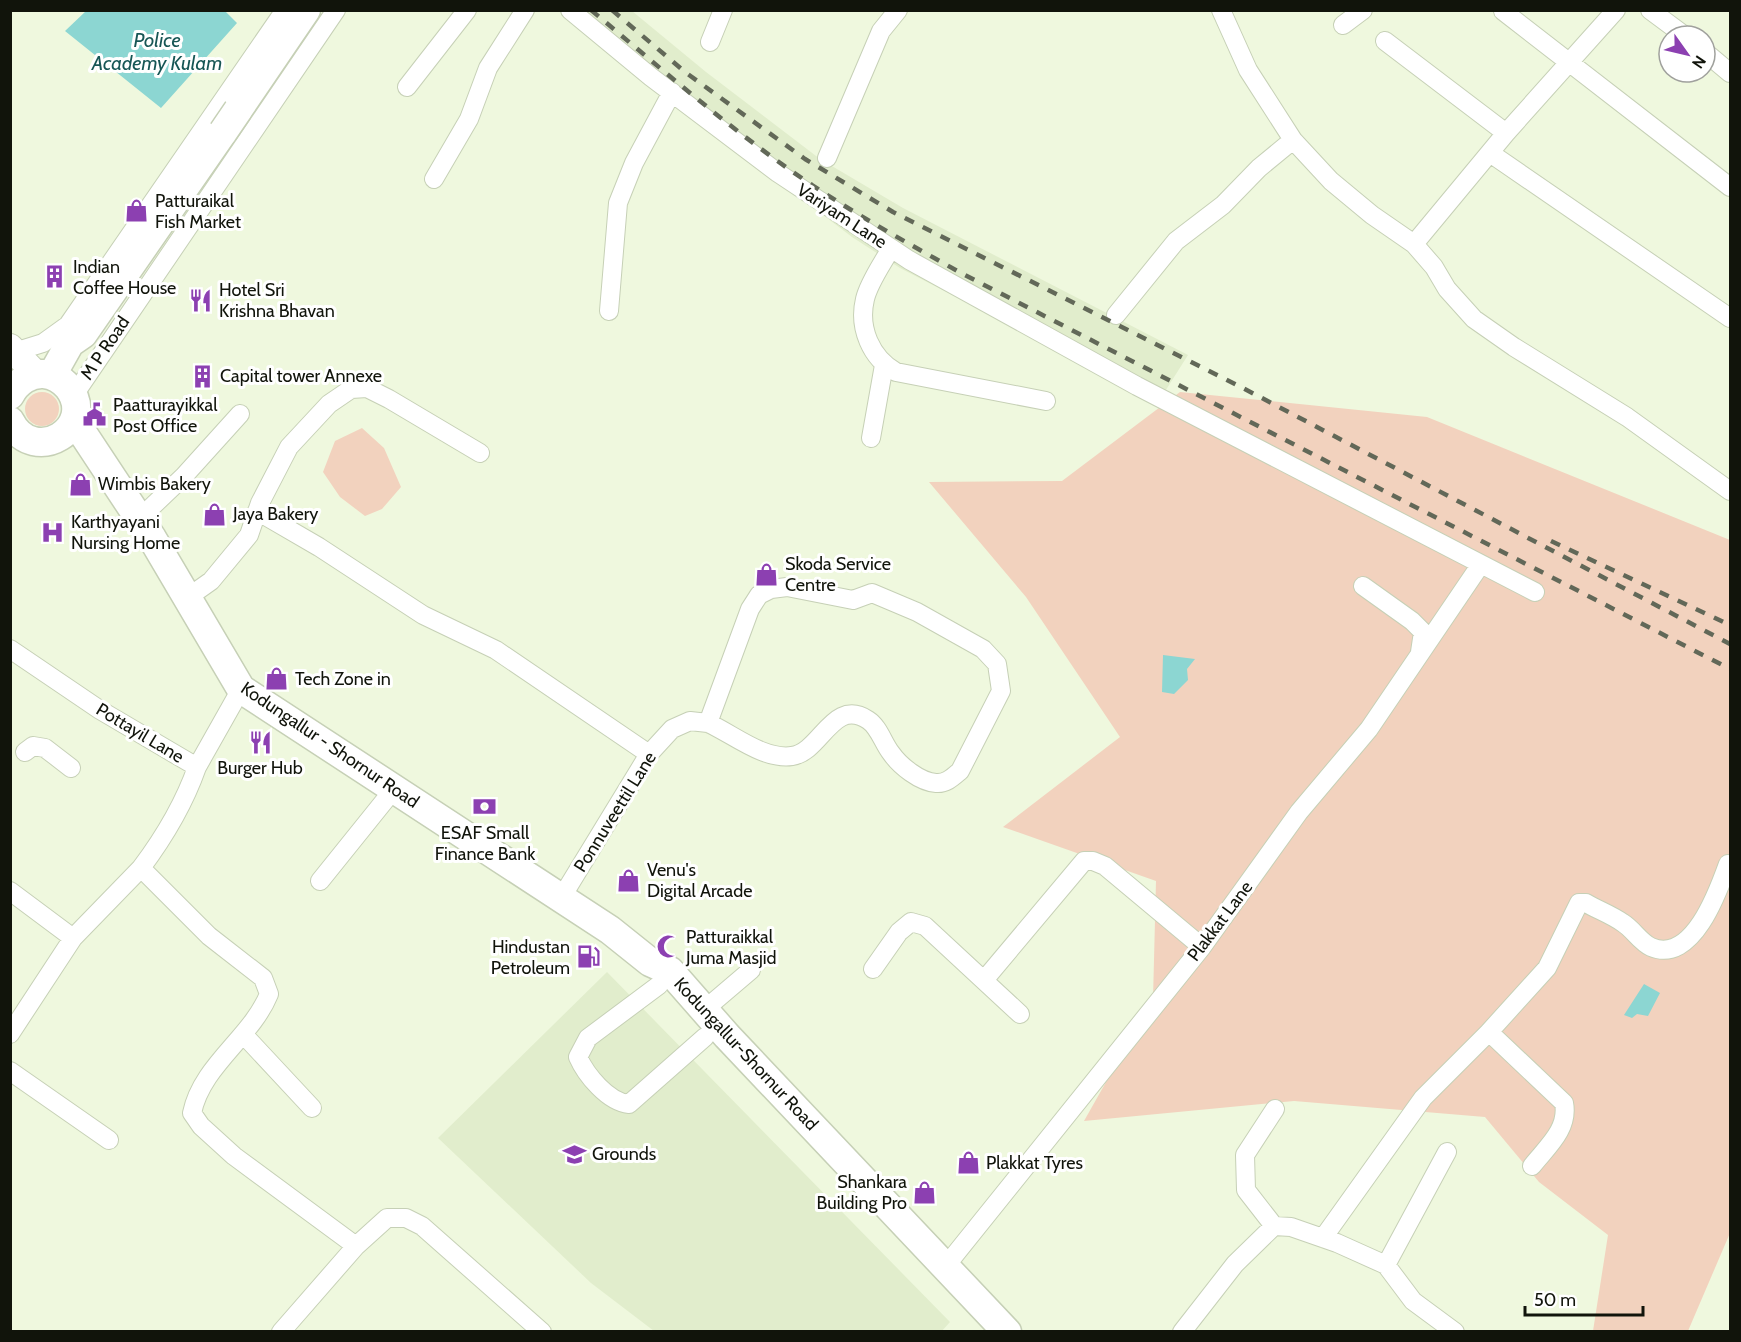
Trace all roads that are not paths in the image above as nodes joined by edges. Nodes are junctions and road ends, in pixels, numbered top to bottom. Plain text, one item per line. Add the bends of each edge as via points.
1 (285, 10) edge
2 (306, 10) edge
3 (336, 10) edge
4 (467, 10) edge
5 (525, 10) edge
6 (570, 10) edge
7 (723, 10) edge
8 (898, 10) edge
9 (1221, 10) edge
10 (1363, 10) edge
11 (1503, 10) edge
12 (1616, 10) edge
13 (1650, 10) edge
14 (1669, 24) edge
15 (1342, 25) dead end
16 (1385, 41) dead end
17 (710, 42) dead end
18 (1570, 61) junction
19 (1717, 62) edge
20 (1731, 73) edge
21 (407, 87) dead end
22 (672, 92) junction
23 (215, 110) junction
24 (1506, 133) junction
25 (251, 135) junction
26 (1293, 140) junction
27 (1490, 153) junction
28 (827, 158) dead end
29 (434, 179) dead end
30 (1731, 187) edge
31 (1414, 244) junction
32 (891, 248) junction
33 (609, 311) dead end
34 (1116, 315) dead end
35 (1731, 318) edge
36 (12, 349) edge
37 (884, 365) junction
38 (60, 389) junction
39 (10, 394) edge
40 (1046, 401) dead end
41 (240, 414) dead end
42 (14, 437) edge
43 (871, 438) dead end
44 (480, 453) dead end
45 (1731, 491) edge
46 (257, 511) junction
47 (139, 519) junction
48 (1481, 564) junction
49 (1363, 586) dead end
50 (1535, 592) dead end
51 (188, 598) junction
52 (10, 649) edge
53 (1420, 654) junction
54 (241, 689) junction
55 (708, 723) junction
56 (25, 752) dead end
57 (649, 754) junction
58 (197, 767) junction
59 (71, 768) dead end
60 (394, 789) junction
61 (1728, 864) dead end
62 (141, 868) junction
63 (320, 881) dead end
64 (10, 891) edge
65 (560, 900) junction
66 (73, 938) junction
67 (1202, 947) junction
68 (873, 969) dead end
69 (751, 970) dead end
70 (654, 973) junction
71 (985, 979) junction
72 (1020, 1014) dead end
73 (704, 1023) junction
74 (1489, 1032) junction
75 (10, 1034) edge
76 (243, 1034) junction
77 (10, 1071) edge
78 (312, 1108) dead end
79 (1275, 1110) dead end
80 (109, 1140) dead end
81 (1447, 1152) dead end
82 (1532, 1166) dead end
83 (1274, 1227) junction
84 (1323, 1238) junction
85 (356, 1246) junction
86 (1386, 1265) junction
87 (945, 1267) junction
88 (282, 1332) edge
89 (542, 1332) edge
90 (980, 1332) edge
91 (1007, 1332) edge
92 (1182, 1332) edge
93 (1455, 1332) edge

1 - 23 street
2 - 38 main road, bridge via 83,334 70,343
3 - 25 street, M P Road
4 - 21 street
5 - 29 street via 488,68 469,119
6 - 22 street, Variyam Lane
7 - 17 street
8 - 28 street via 881,31
9 - 26 street via 1248,70
10 - 15 street
11 - 18 street
12 - 18 street
13 - 14 street
16 - 24 street
18 - 24 street
18 - 30 street
19 - 20 street
22 - 32 street, Variyam Lane via 778,173
22 - 33 street via 634,163 618,203
23 - 25 street
23 - 36 street via 68,325 44,343
24 - 27 street
25 - 38 street, M P Road via 137,301
26 - 31 street via 1331,181
26 - 34 street via 1176,241
27 - 31 street
27 - 35 street
31 - 45 street via 1474,319 1627,417
32 - 37 street via 865,299 869,345
32 - 48 street, Variyam Lane via 1137,386
36 - 38 main road
37 - 40 street via 896,372
37 - 43 street
38 - 39 main road via 21,381
38 - 42 main road via 68,430 52,440
38 - 47 main road, Kodungallur - Shornur Road
41 - 47 street
44 - 46 street via 367,388 351,389 329,404 289,447
46 - 51 street via 249,535 211,581
46 - 57 street via 423,615 496,650
47 - 51 main road, Kodungallur - Shornur Road
48 - 50 street, Variyam Lane
48 - 53 street, Plakkat Lane
49 - 53 street via 1422,632
51 - 54 main road, Kodungallur - Shornur Road
52 - 58 street, Pottayil Lane via 100,710
53 - 67 street, Plakkat Lane via 1369,729 1299,812
54 - 58 street, Pottayil Lane
54 - 60 main road, Kodungallur - Shornur Road
55 - 55 street via 750,609 759,595 771,589 787,587 854,600 872,593 983,649 997,664 1001,691 960,771 950,780 936,783 907,770 868,720 852,714 836,718 812,744 793,756 758,749
55 - 57 street, Ponnuveettil Lane via 690,722 672,729
56 - 59 street via 33,746 45,748
57 - 65 street, Ponnuveettil Lane
58 - 62 street via 186,797
60 - 63 street
60 - 65 main road, Kodungallur - Shornur Road
61 - 74 street via 1703,921 1685,942 1664,950 1650,947 1624,923 1579,903 1547,968
62 - 66 street
62 - 76 street via 209,936 263,978 269,994 262,1011
64 - 66 street
65 - 70 main road, Kodungallur - Shornur Road via 610,930
66 - 75 street
67 - 71 street via 1105,866 1084,861
67 - 87 street, Plakkat Lane
68 - 71 street via 899,932 911,922 925,926
69 - 73 street
70 - 73 main road, Kodungallur-Shornur Road via 670,971
70 - 73 street via 588,1038 578,1057 584,1070 617,1103 629,1104
71 - 72 street
73 - 87 main road, Kodungallur-Shornur Road
73 - 90 main road, Kodungallur-Shornur Road via 753,1086
74 - 82 street via 1564,1103 1566,1115 1561,1131
74 - 84 street via 1423,1098
76 - 78 street
76 - 85 street via 196,1094 192,1113 234,1156
77 - 80 street
79 - 83 street via 1245,1155 1246,1190
81 - 86 street
83 - 84 street via 1291,1227
83 - 92 street via 1235,1264
84 - 86 street
85 - 88 street
85 - 89 street via 387,1218 406,1218 422,1226
86 - 93 street via 1413,1301
87 - 91 main road, Kodungallur-Shornur Road

